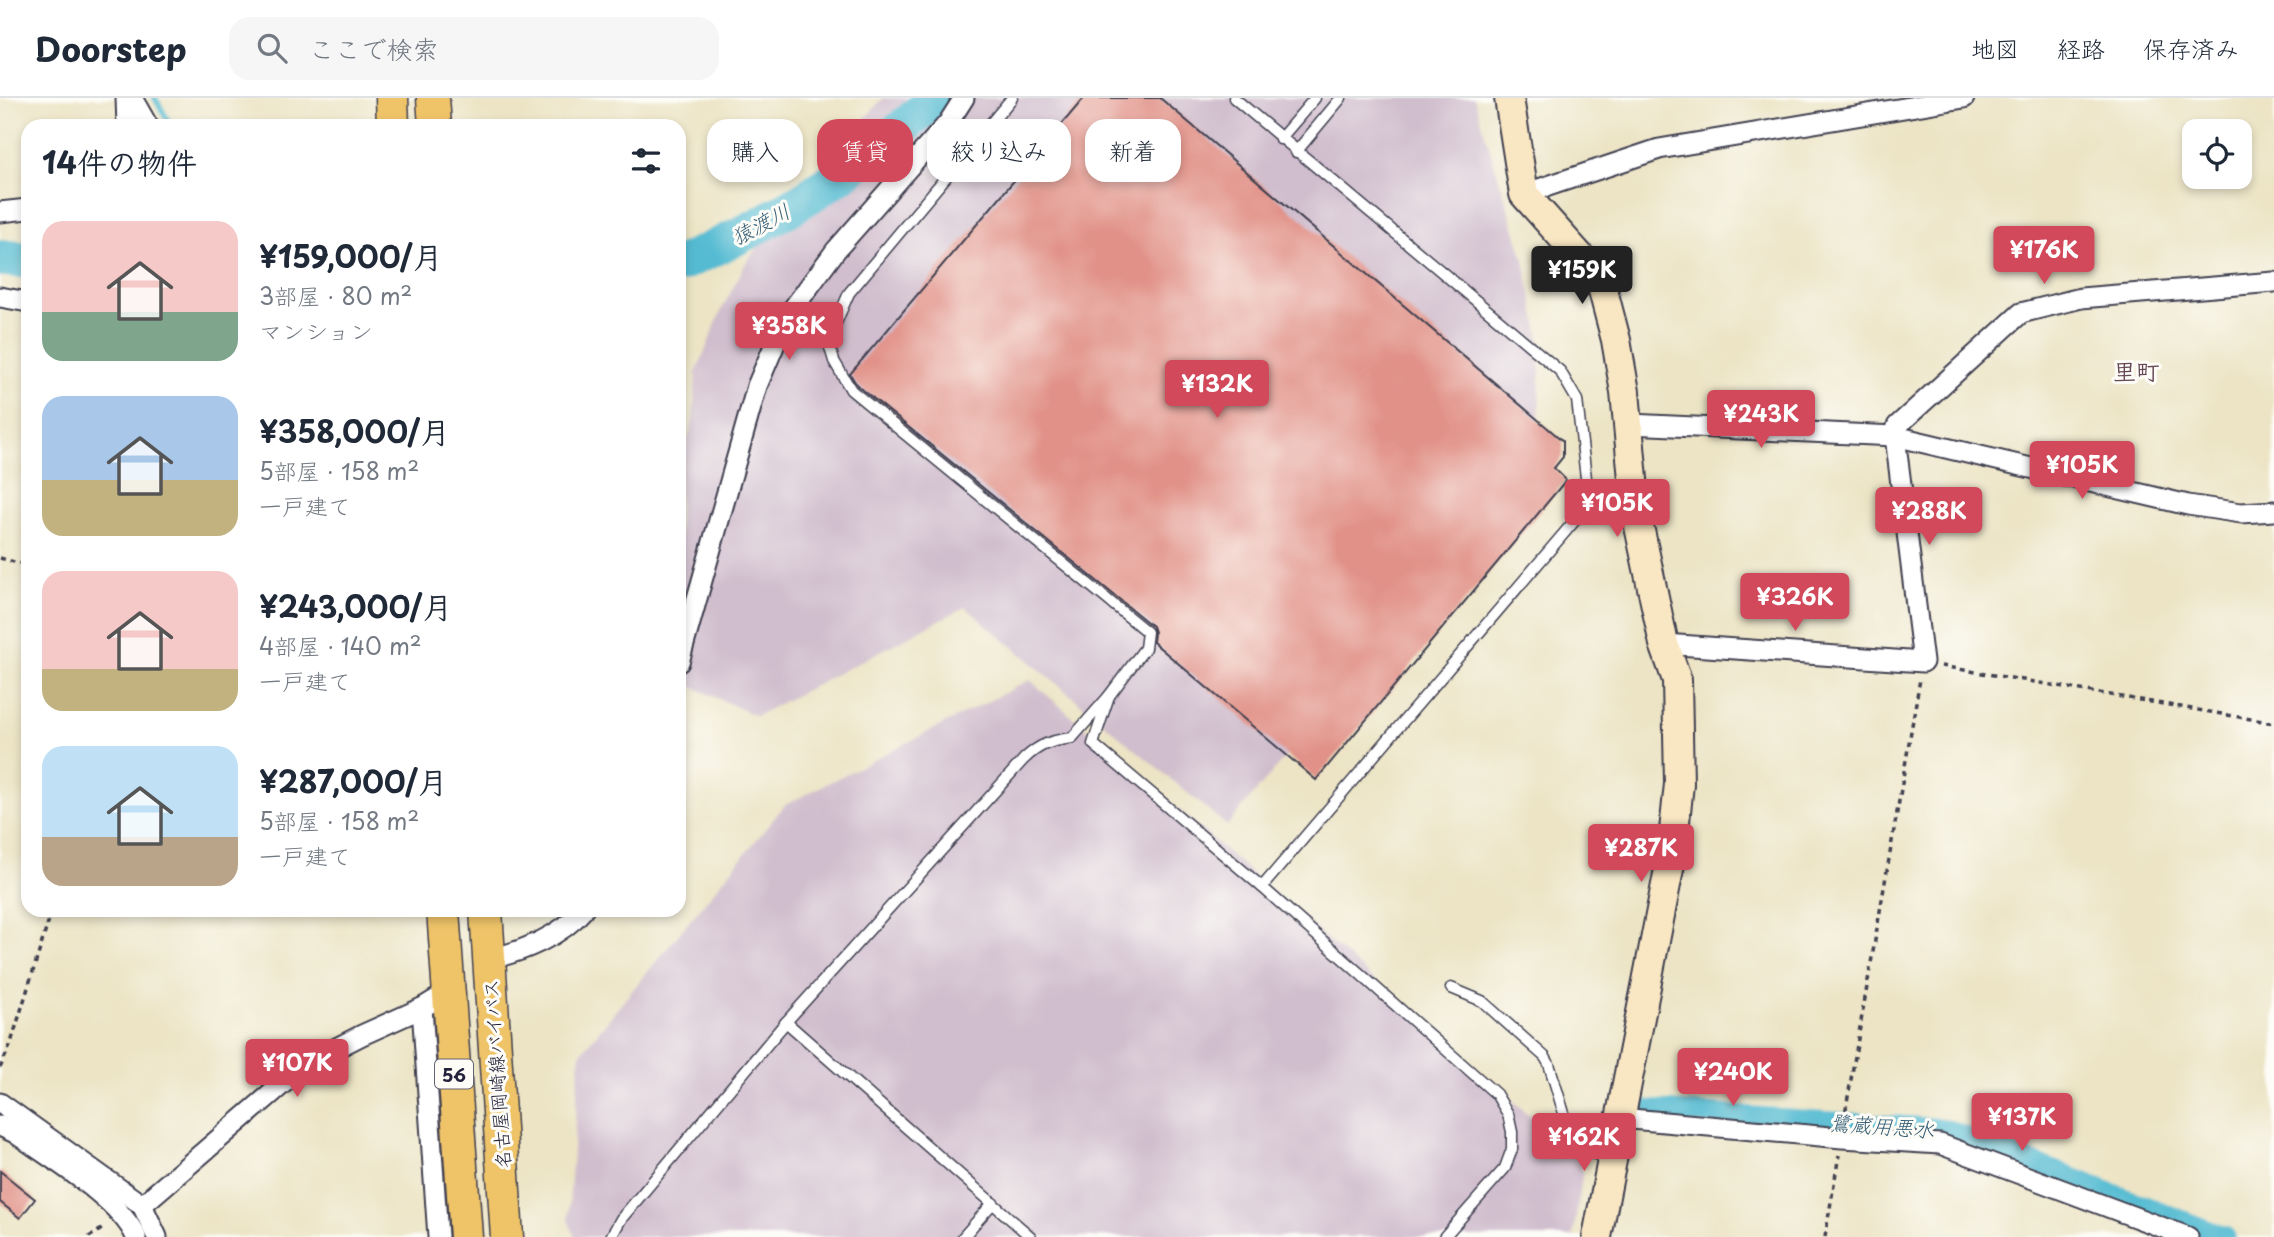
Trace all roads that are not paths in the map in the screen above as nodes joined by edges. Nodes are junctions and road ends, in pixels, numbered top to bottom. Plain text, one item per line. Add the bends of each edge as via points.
1 (126, 98) edge
2 (132, 98) edge
3 (392, 98) edge
4 (433, 98) edge
5 (964, 98) edge
6 (1012, 98) edge
7 (1234, 98) edge
8 (1315, 98) edge
9 (1341, 98) edge
10 (1509, 98) edge
11 (1964, 98) edge
12 (127, 119) edge
13 (144, 119) edge
14 (393, 119) edge
15 (434, 119) edge
16 (1280, 139) junction
17 (1296, 152) junction
18 (1524, 194) junction
19 (21, 210) edge
20 (0, 212) edge
21 (2274, 282) edge
22 (0, 297) edge
23 (21, 301) edge
24 (1629, 425) junction
25 (1895, 436) junction
26 (2274, 511) edge
27 (686, 637) edge
28 (1664, 645) junction
29 (1109, 696) junction
30 (1262, 887) junction
31 (442, 917) edge
32 (486, 917) edge
33 (577, 917) edge
34 (489, 959) junction
35 (1451, 988) dead end
36 (435, 1000) junction
37 (786, 1022) junction
38 (0, 1103) edge
39 (1620, 1118) junction
40 (0, 1126) edge
41 (1612, 1158) junction
42 (993, 1203) junction
43 (142, 1205) junction
44 (136, 1237) edge
45 (157, 1237) edge
46 (438, 1237) edge
47 (466, 1237) edge
48 (507, 1237) edge
49 (611, 1237) edge
50 (963, 1237) edge
51 (1031, 1237) edge
52 (1444, 1237) edge
53 (1597, 1237) edge
54 (2188, 1237) edge

1 - 12 street
2 - 13 street
3 - 14 main road
4 - 15 main road
5 - 27 street via 836,250 786,318 757,386
6 - 29 lane via 849,293 828,341 851,390 1147,632 1145,648
7 - 16 lane
8 - 16 lane
9 - 17 lane
10 - 18 street
11 - 18 street via 1659,149
16 - 17 lane
17 - 30 lane via 1560,371 1577,400 1589,503
18 - 24 street via 1600,279 1616,340
19 - 20 street
21 - 25 street via 2081,298 2021,313 1897,426
22 - 23 street
24 - 25 street
24 - 28 street via 1636,512
25 - 26 street via 2188,505 2241,513
25 - 28 street via 1923,662
28 - 39 street via 1677,680 1679,784 1671,859
29 - 30 lane via 1093,744
29 - 37 lane via 1072,738 1037,747 1024,759
30 - 52 lane via 1496,1094 1508,1114 1512,1149 1505,1168
31 - 36 main road, 56
32 - 34 main road, 名古屋岡崎線バイパス / 56
33 - 34 street via 514,954
34 - 48 main road, 名古屋岡崎線バイパス / 56
35 - 41 lane via 1482,1001 1545,1057 1573,1143 1579,1150
36 - 43 street via 307,1063
36 - 46 street
36 - 47 main road, 56
37 - 42 lane
37 - 49 lane via 621,1219
38 - 43 street
39 - 41 street
39 - 54 street via 1940,1144
40 - 44 street via 108,1200
41 - 53 street
42 - 50 lane
42 - 51 lane
43 - 45 street

